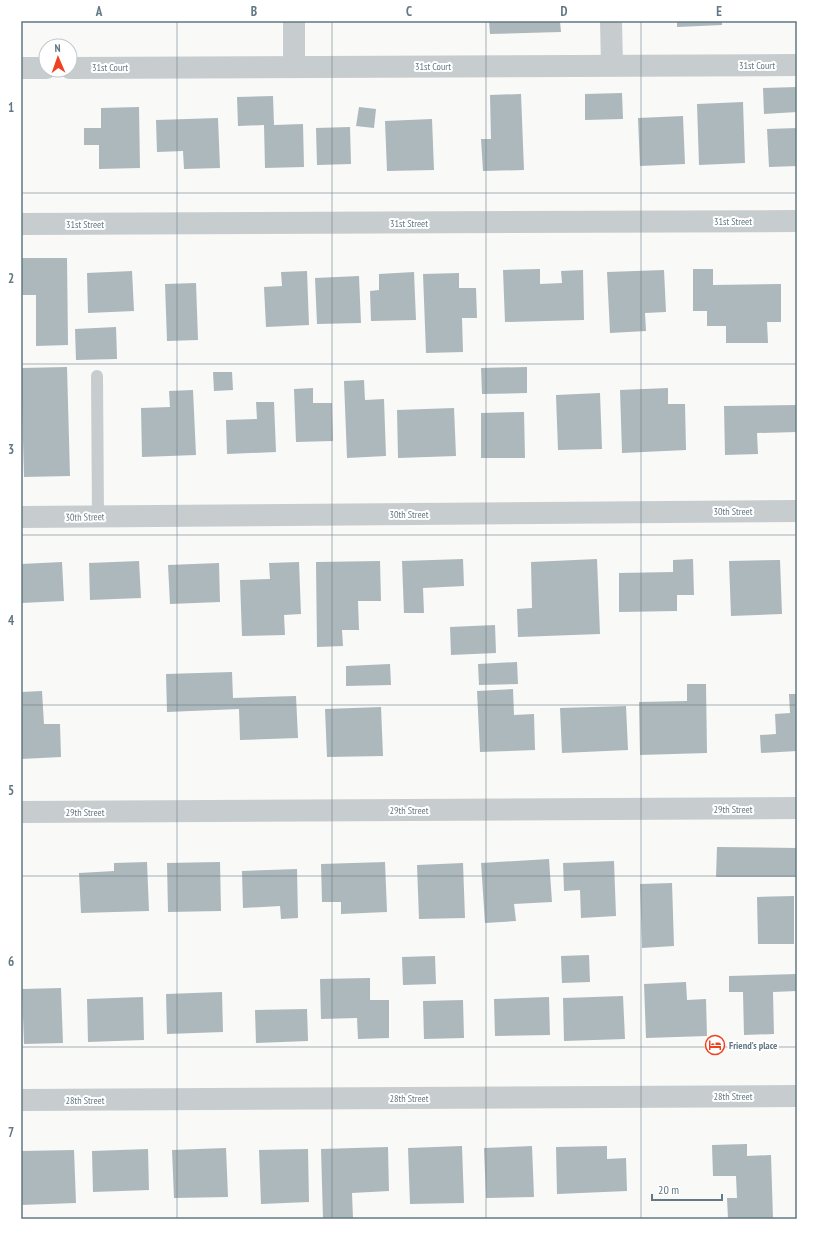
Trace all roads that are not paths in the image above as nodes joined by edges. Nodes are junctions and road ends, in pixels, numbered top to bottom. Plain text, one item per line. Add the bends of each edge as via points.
1 (294, 21) edge
2 (611, 21) edge
3 (612, 65) junction
4 (797, 65) edge
5 (294, 67) junction
6 (21, 68) edge
7 (38, 68) edge
8 (78, 68) edge
9 (797, 221) edge
10 (21, 224) edge
11 (97, 376) dead end
12 (797, 511) edge
13 (21, 517) edge
14 (98, 517) junction
15 (797, 808) edge
16 (21, 812) edge
17 (797, 1096) edge
18 (21, 1100) edge

1 - 5 street
2 - 3 street
3 - 4 street, 31st Court
3 - 5 street, 31st Court
5 - 8 street, 31st Court
6 - 7 street
9 - 10 street, 31st Street
11 - 14 lane
12 - 14 street, 30th Street
13 - 14 street, 30th Street
15 - 16 street, 29th Street
17 - 18 street, 28th Street

